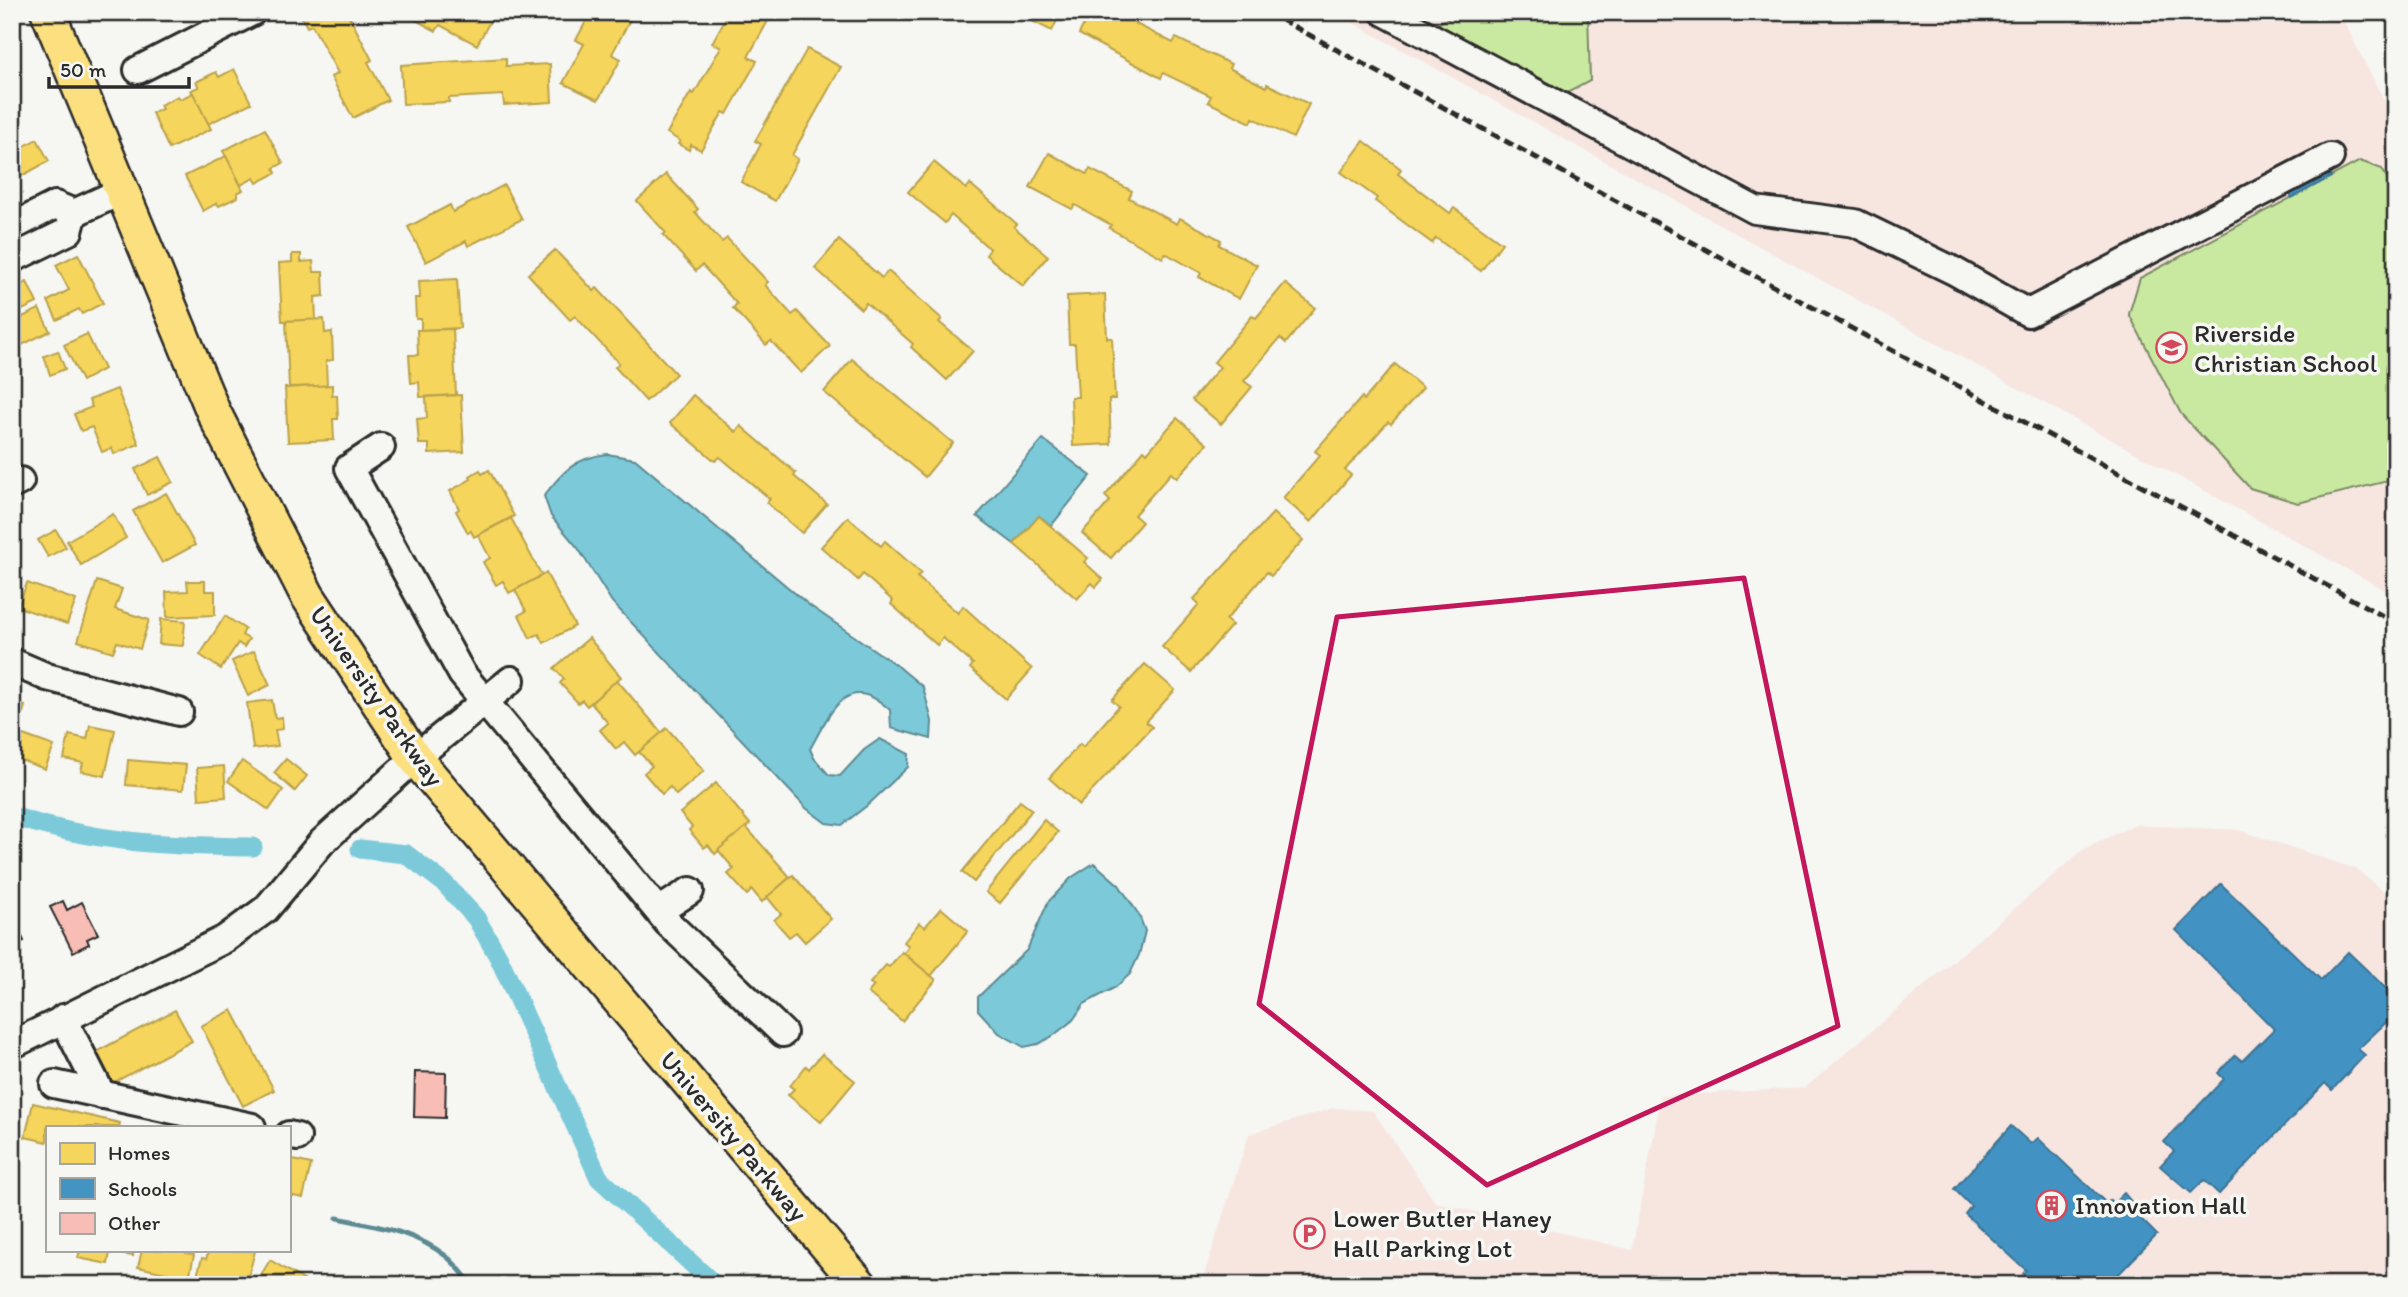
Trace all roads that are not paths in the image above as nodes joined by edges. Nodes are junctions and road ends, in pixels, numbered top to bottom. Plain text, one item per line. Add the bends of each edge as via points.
1 (48, 12) edge
2 (252, 12) edge
3 (1384, 12) edge
4 (138, 70) dead end
5 (2330, 157) dead end
6 (122, 191) junction
7 (74, 212) junction
8 (12, 227) edge
9 (12, 259) edge
10 (381, 447) dead end
11 (12, 662) edge
12 (511, 680) dead end
13 (485, 702) junction
14 (178, 712) dead end
15 (415, 758) junction
16 (690, 891) dead end
17 (659, 911) junction
18 (63, 1018) junction
19 (783, 1033) dead end
20 (12, 1045) edge
21 (54, 1084) dead end
22 (102, 1095) junction
23 (247, 1126) edge
24 (860, 1285) edge

1 - 6 main road, University Parkway
2 - 4 street
3 - 5 street via 1755,210 1855,223 2028,313
6 - 7 street
6 - 15 main road, University Parkway via 212,411 301,583
7 - 8 street via 55,205
7 - 9 street via 68,231
10 - 13 street via 349,468 461,674
11 - 14 street via 47,677
12 - 13 street
13 - 15 street
13 - 17 street
15 - 18 street via 322,842 266,909 225,939
15 - 24 main road, University Parkway
16 - 17 street
17 - 19 street
18 - 20 street
18 - 22 street
21 - 22 street
22 - 23 street

